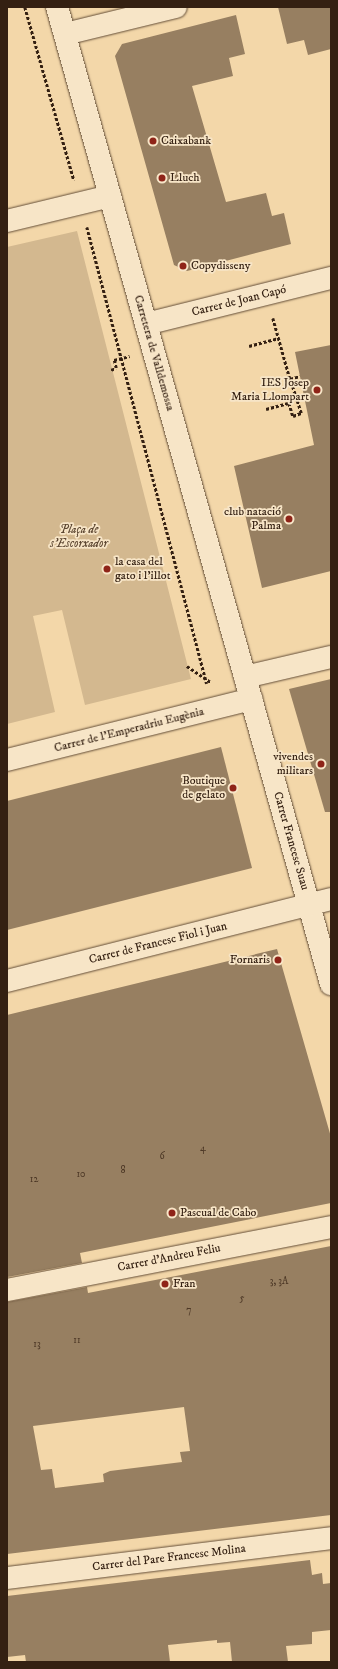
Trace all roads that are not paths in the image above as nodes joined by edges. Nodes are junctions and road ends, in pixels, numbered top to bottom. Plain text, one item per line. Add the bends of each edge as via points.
1 (57, 7) edge
2 (176, 7) edge
3 (65, 34) junction
4 (110, 196) junction
5 (7, 221) edge
6 (331, 278) edge
7 (146, 324) junction
8 (331, 657) edge
9 (245, 677) junction
10 (251, 699) junction
11 (7, 760) edge
12 (331, 899) edge
13 (309, 905) junction
14 (7, 981) edge
15 (331, 984) edge
16 (331, 1227) edge
17 (7, 1290) edge
18 (331, 1538) edge
19 (7, 1578) edge

1 - 3 street, Carretera de Valldemossa
2 - 3 street
3 - 4 street, Carretera de Valldemossa
4 - 5 street
4 - 7 street, Carretera de Valldemossa
6 - 7 street, Carrer de Joan Capó
7 - 9 street, Carretera de Valldemossa
8 - 9 street
9 - 10 street, Carretera de Valldemossa
10 - 11 street, Carrer de l'Emperadriu Eugènia
10 - 13 street, Carrer Francesc Suau
12 - 13 street, Carrer de Francesc Fiol i Juan
13 - 14 street, Carrer de Francesc Fiol i Juan
13 - 15 street, Carrer Francesc Suau
16 - 17 street, Carrer d'Andreu Feliu
18 - 19 street, Carrer del Pare Francesc Molina

